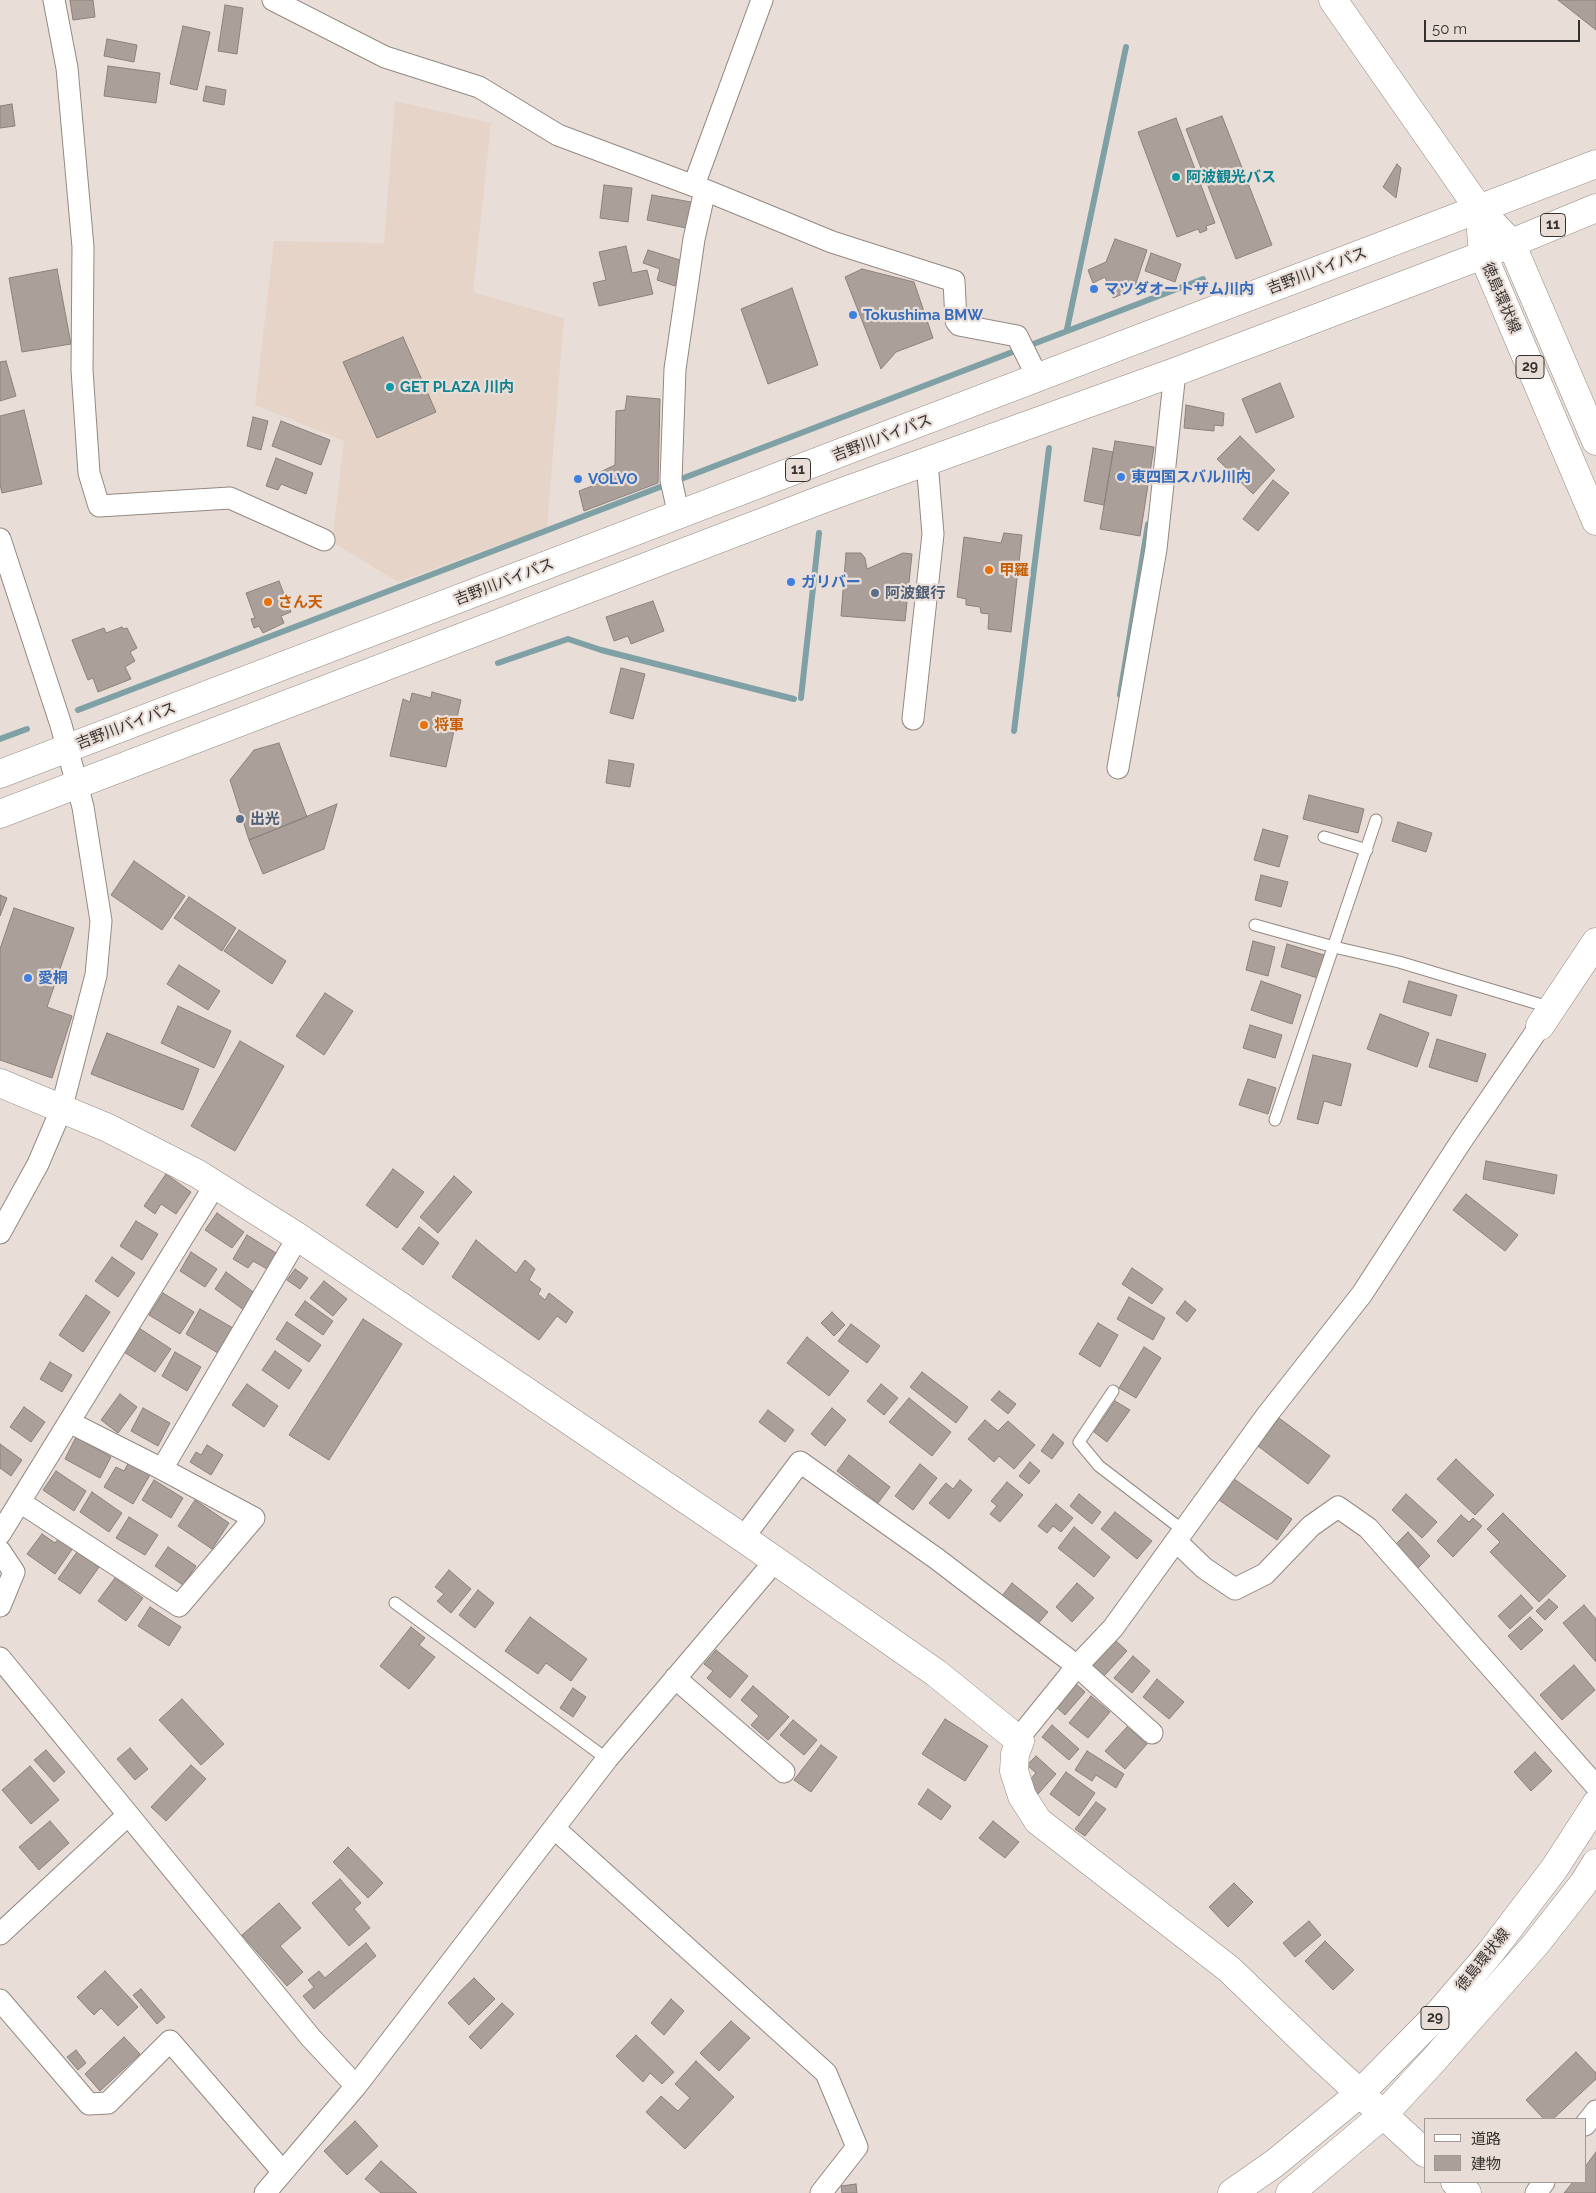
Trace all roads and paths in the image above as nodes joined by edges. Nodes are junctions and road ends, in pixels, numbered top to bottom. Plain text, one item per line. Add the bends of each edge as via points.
1 (54, 0) edge
2 (273, 0) edge
3 (762, 0) edge
4 (1333, 0) edge
5 (1596, 164) edge
6 (700, 187) junction
7 (1596, 208) edge
8 (1479, 210) junction
9 (1511, 243) junction
10 (1483, 255) junction
11 (1175, 372) junction
12 (1038, 378) junction
13 (1596, 441) edge
14 (927, 462) junction
15 (679, 516) junction
16 (1596, 521) edge
17 (0, 539) edge
18 (324, 540) dead end
19 (913, 719) dead end
20 (68, 749) junction
21 (1118, 768) dead end
22 (0, 774) edge
23 (77, 786) junction
24 (0, 814) edge
25 (1376, 820) dead end
26 (1324, 837) dead end
27 (1366, 850) junction
28 (1255, 925) dead end
29 (1596, 942) edge
30 (1334, 947) junction
31 (1546, 1017) junction
32 (0, 1083) edge
33 (61, 1110) junction
34 (1275, 1120) dead end
35 (214, 1185) junction
36 (0, 1233) edge
37 (298, 1238) junction
38 (1113, 1391) dead end
39 (69, 1422) junction
40 (162, 1469) junction
41 (20, 1502) junction
42 (0, 1534) edge
43 (1181, 1536) junction
44 (743, 1538) junction
45 (0, 1552) edge
46 (775, 1560) junction
47 (395, 1603) dead end
48 (0, 1606) edge
49 (0, 1658) edge
50 (1077, 1666) junction
51 (675, 1678) junction
52 (1152, 1733) dead end
53 (1018, 1739) junction
54 (607, 1759) junction
55 (784, 1772) dead end
56 (1596, 1786) edge
57 (1596, 1804) edge
58 (128, 1815) junction
59 (554, 1828) junction
60 (1596, 1863) edge
61 (0, 1934) edge
62 (0, 2000) edge
63 (356, 2086) junction
64 (1359, 2094) junction
65 (1596, 2112) edge
66 (1384, 2114) junction
67 (1586, 2124) edge
68 (1424, 2152) edge
69 (283, 2172) junction
70 (1456, 2183) edge
71 (265, 2193) edge
72 (821, 2193) edge
73 (1232, 2193) edge
74 (1290, 2193) edge
75 (1467, 2193) edge

1 - 18 street via 67,68 80,207 83,247 82,370 90,473 99,506 230,498
2 - 6 street via 385,57 479,87 558,135
3 - 6 street
4 - 8 main road, 徳島環状線 / 29
5 - 8 main road, 吉野川バイパス / 11
6 - 12 street via 832,242 954,281 956,321 959,325 1017,336
6 - 15 street via 675,369 671,484
7 - 9 main road, 11
8 - 9 main road, 徳島環状線 / 29
8 - 10 main road, 徳島環状線 / 29
8 - 12 main road, 吉野川バイパス / 11
9 - 10 main road, 11
9 - 13 main road, 徳島環状線 / 29
10 - 11 main road, 11
10 - 16 main road, 徳島環状線 / 29
11 - 14 main road, 11
11 - 21 street via 1156,549
12 - 15 main road, 吉野川バイパス / 11
14 - 19 street via 933,534
14 - 23 main road, 11
15 - 20 main road, 吉野川バイパス / 11
17 - 20 street
20 - 22 main road, 吉野川バイパス / 11
20 - 23 street
23 - 24 main road, 11
23 - 33 street via 101,921 96,975
25 - 27 lane
26 - 27 lane
27 - 30 lane
28 - 30 lane
29 - 31 main road
30 - 31 lane via 1399,962
30 - 34 lane
31 - 43 street via 1362,1294 1266,1415
32 - 33 main road
33 - 35 main road via 108,1128
33 - 36 street via 38,1164
35 - 37 main road
35 - 39 street
37 - 40 street
37 - 44 main road
38 - 43 lane via 1079,1442 1099,1466
39 - 40 street
39 - 41 street
40 - 41 street via 254,1518 179,1606
41 - 42 street
43 - 50 street via 1112,1628
43 - 56 street via 1204,1568 1234,1589 1265,1574 1311,1526 1338,1507 1368,1528
44 - 46 main road
44 - 50 street via 800,1462 937,1559
45 - 48 street via 14,1572
46 - 51 street
46 - 53 main road via 928,1667
47 - 54 lane
49 - 58 street
50 - 52 street
50 - 53 street
51 - 54 street
51 - 55 street
53 - 64 main road via 1014,1771 1022,1796 1038,1821 1229,1969
54 - 59 street
57 - 64 main road, 徳島環状線 / 29 via 1554,1870 1490,1953 1439,2013
58 - 61 street
58 - 63 street via 311,2038
59 - 63 street
59 - 72 street via 826,2073 857,2147
60 - 66 main road, 徳島環状線 / 29 via 1535,1945
62 - 69 street via 89,2104 108,2103 170,2042
63 - 69 street
64 - 66 main road
64 - 73 main road, 徳島環状線 / 29 via 1275,2163
65 - 67 street
66 - 68 main road
66 - 74 main road, 徳島環状線 / 29
69 - 71 street
70 - 75 main road

